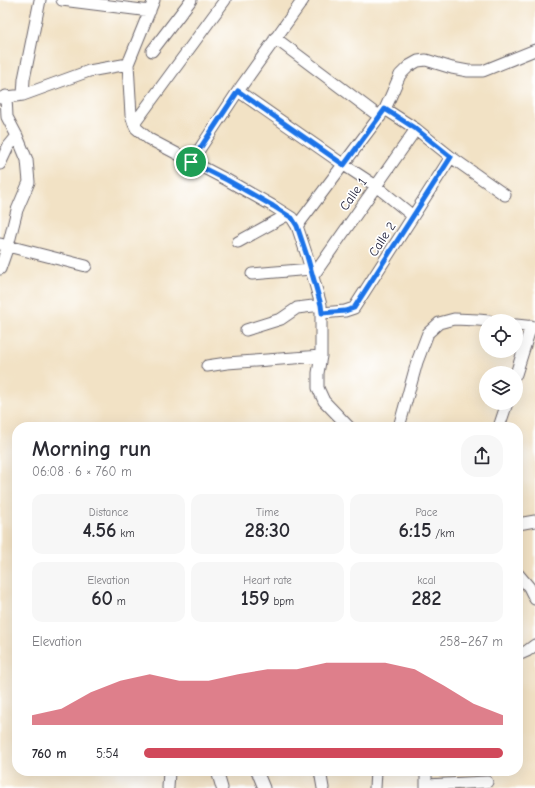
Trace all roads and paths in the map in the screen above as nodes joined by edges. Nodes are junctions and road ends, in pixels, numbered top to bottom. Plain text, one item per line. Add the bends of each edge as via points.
1 (40, 0) edge
2 (62, 0) edge
3 (154, 0) edge
4 (191, 0) edge
5 (225, 0) edge
6 (303, 0) edge
7 (150, 11) junction
8 (275, 38) junction
9 (535, 50) edge
10 (152, 51) dead end
11 (128, 64) junction
12 (238, 91) junction
13 (22, 95) junction
14 (3, 97) edge
15 (382, 113) junction
16 (134, 124) junction
17 (416, 129) junction
18 (17, 136) junction
19 (451, 157) junction
20 (191, 162) junction
21 (0, 164) edge
22 (344, 165) junction
23 (376, 186) junction
24 (505, 195) dead end
25 (287, 215) junction
26 (413, 216) junction
27 (297, 226) junction
28 (238, 242) dead end
29 (4, 245) edge
30 (86, 266) dead end
31 (0, 269) edge
32 (312, 273) junction
33 (252, 274) dead end
34 (322, 309) junction
35 (479, 320) edge
36 (523, 325) edge
37 (533, 326) edge
38 (246, 330) dead end
39 (320, 356) junction
40 (207, 366) dead end
41 (519, 366) edge
42 (505, 410) edge
43 (344, 422) edge
44 (400, 422) edge
45 (501, 422) edge
46 (535, 521) edge
47 (523, 523) edge
48 (523, 579) edge
49 (535, 599) edge
50 (535, 645) edge
51 (523, 653) edge
52 (169, 776) edge
53 (218, 776) edge
54 (260, 776) edge
55 (321, 776) edge
56 (376, 776) edge
57 (426, 776) edge
58 (486, 785) edge
59 (426, 787) edge
60 (168, 788) edge
61 (222, 788) edge
62 (264, 788) edge
63 (323, 788) edge
64 (375, 788) edge

1 - 13 street
2 - 7 street
3 - 7 street
4 - 10 street
5 - 16 street
6 - 8 street
7 - 11 street
8 - 12 street
8 - 15 street
9 - 15 street via 483,71 468,71 426,60 418,61 400,75
11 - 13 street via 89,70
11 - 16 street via 130,111
12 - 20 street
12 - 22 street
13 - 14 street
14 - 18 street via 7,117
15 - 17 street
15 - 22 street
16 - 20 street via 149,139
17 - 19 street
17 - 23 street, Calle 1
18 - 21 street
18 - 29 street via 27,160 29,182
19 - 24 street
19 - 26 street, Calle 2
20 - 25 street
22 - 23 street
22 - 27 street
23 - 26 street
23 - 32 street, Calle 1
25 - 27 street
25 - 28 street
26 - 34 street, Calle 2 via 354,308 345,311
27 - 32 street
29 - 30 street
29 - 31 street
32 - 33 street
32 - 34 street
34 - 38 street, Calle 2 via 296,308 281,319
34 - 39 street
35 - 44 street via 454,319 439,323 428,333
36 - 37 street
37 - 41 street
39 - 40 street
39 - 43 street via 318,388 324,401
42 - 45 street
46 - 47 street
48 - 49 street via 530,587
50 - 51 street
52 - 60 street
53 - 61 street
54 - 62 street
55 - 63 street
56 - 64 street
57 - 59 street
58 - 59 street

